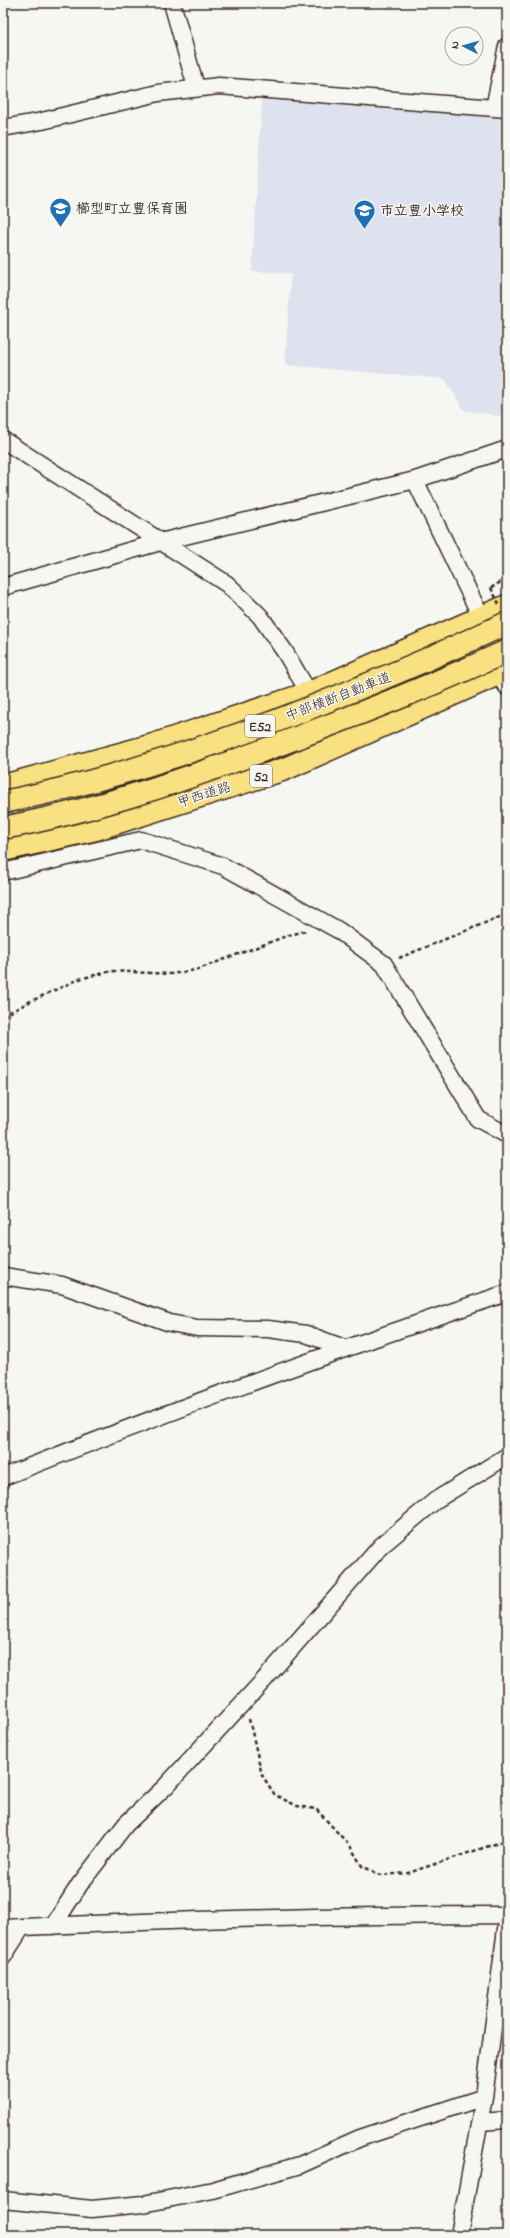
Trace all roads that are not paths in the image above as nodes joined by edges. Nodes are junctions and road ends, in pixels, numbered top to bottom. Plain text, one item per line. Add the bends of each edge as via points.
1 (172, 3) edge
2 (507, 46) edge
3 (196, 87) junction
4 (501, 109) edge
5 (3, 128) edge
6 (3, 440) edge
7 (507, 449) edge
8 (415, 480) junction
9 (160, 542) junction
10 (3, 587) edge
11 (506, 614) edge
12 (482, 619) junction
13 (507, 650) edge
14 (504, 677) edge
15 (309, 693) junction
16 (3, 786) edge
17 (3, 802) edge
18 (3, 828) edge
19 (3, 850) edge
20 (3, 872) edge
21 (507, 1135) edge
22 (3, 1276) edge
23 (507, 1293) edge
24 (344, 1348) junction
25 (507, 1456) edge
26 (3, 1477) edge
27 (507, 1915) edge
28 (507, 1921) edge
29 (53, 1926) junction
30 (3, 1928) edge
31 (22, 1928) junction
32 (3, 1957) edge
33 (484, 2097) junction
34 (507, 2120) edge
35 (480, 2122) junction
36 (3, 2200) edge
37 (459, 2235) edge

1 - 3 street
2 - 4 street
3 - 4 street via 262,89
3 - 5 street via 158,93
6 - 9 street
7 - 8 street
8 - 9 street
8 - 12 street
9 - 10 street
9 - 15 street via 228,584 260,616
11 - 12 highway
11 - 17 highway, 中部横断自動車道 / E52, bridge via 384,679 216,743 112,776
12 - 14 street
12 - 15 highway
13 - 18 highway, 中部横断自動車道 / E52, bridge via 393,702 220,767 118,800
14 - 19 highway, 甲西道路 / 52 via 285,769 96,828
15 - 16 highway via 153,745
20 - 21 street via 141,840 223,866 329,925 384,964 478,1119
22 - 24 street via 62,1285 170,1323 197,1328 268,1329 306,1334
23 - 24 street
24 - 26 street via 143,1421
25 - 29 street via 436,1500 381,1546 245,1701 165,1787 126,1824 80,1884
27 - 29 street via 392,1915
28 - 33 street
29 - 31 street
30 - 31 street
31 - 32 street
33 - 35 street
33 - 36 street via 360,2138 300,2165 206,2191 143,2204 92,2209
34 - 35 street
35 - 37 street

